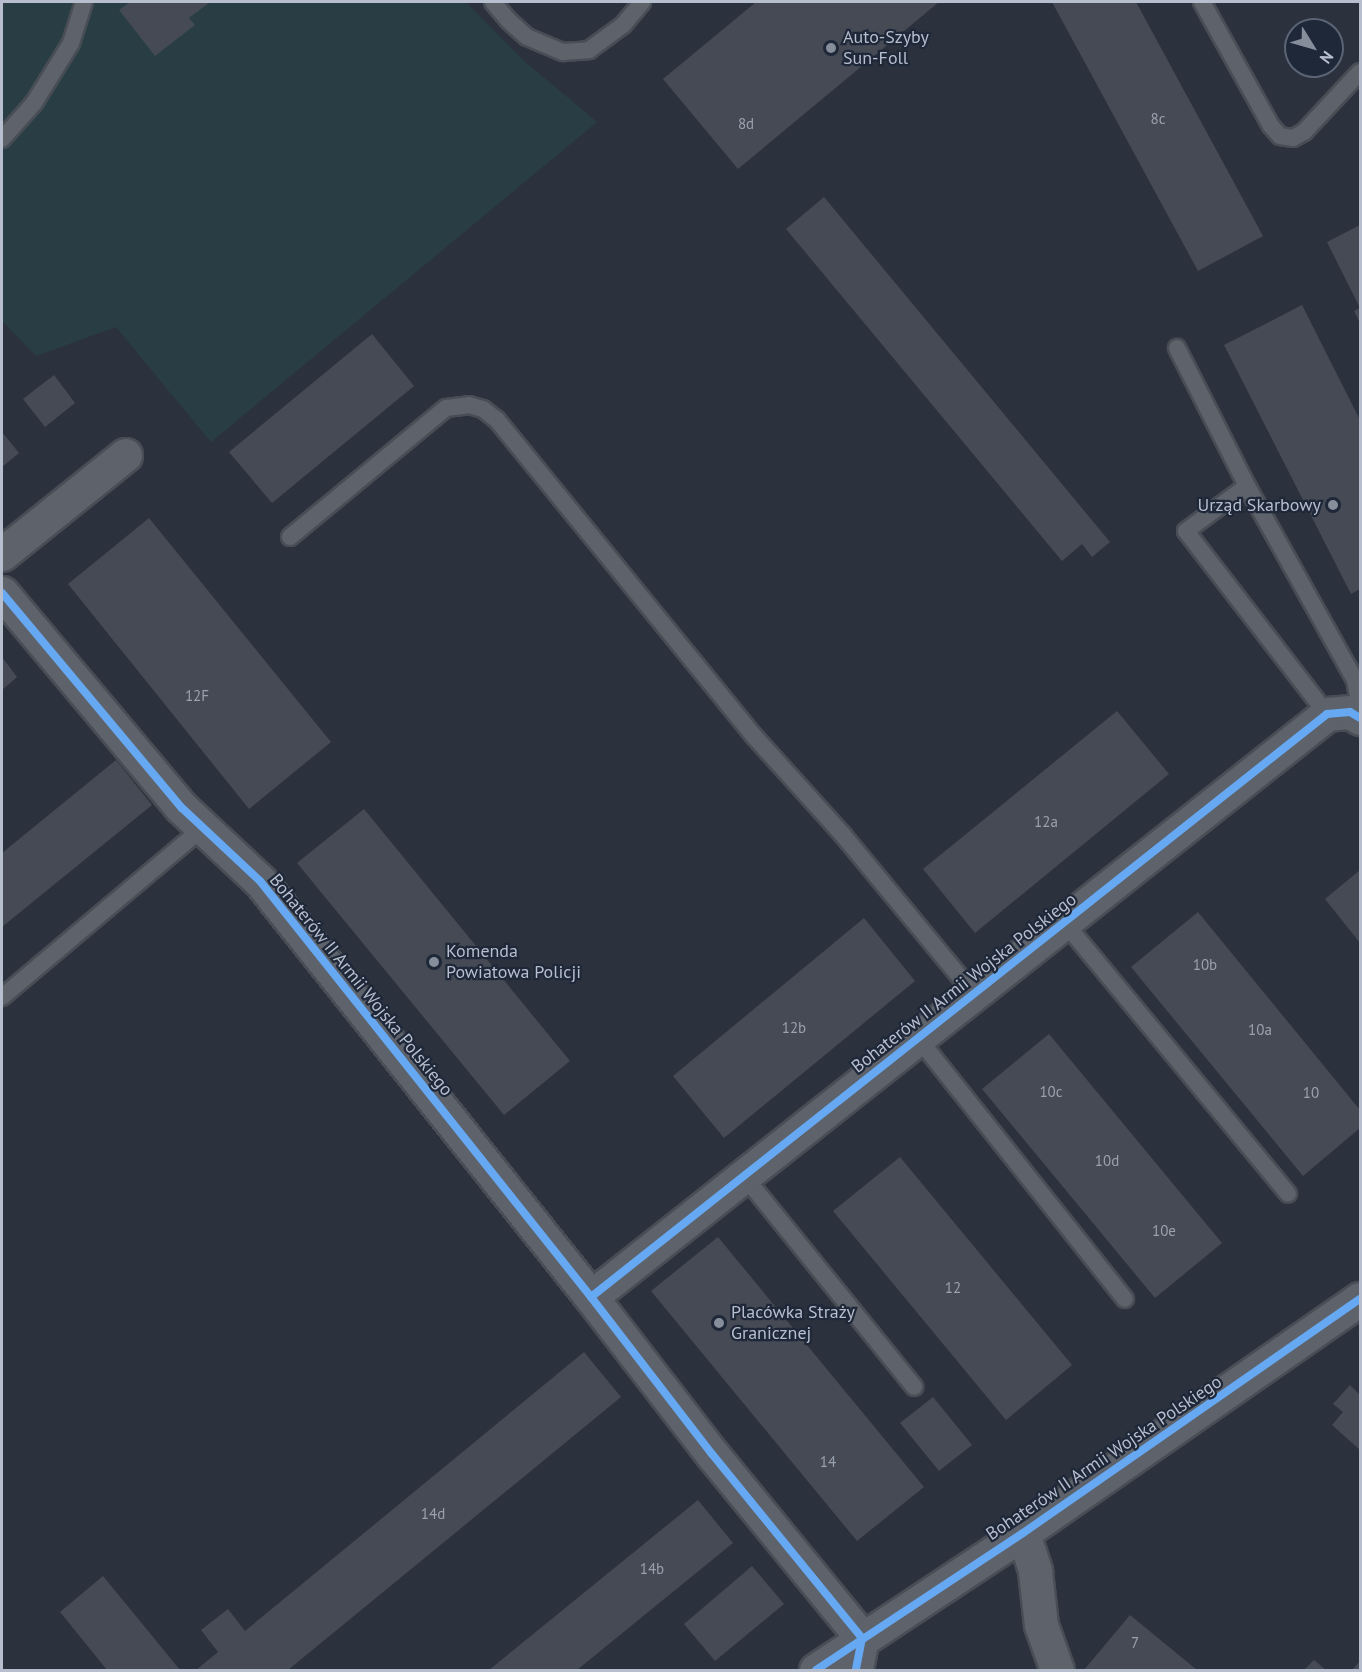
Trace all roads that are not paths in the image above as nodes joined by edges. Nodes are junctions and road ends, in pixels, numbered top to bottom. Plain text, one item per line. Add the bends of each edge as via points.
1 (84, 2) edge
2 (493, 2) edge
3 (642, 2) edge
4 (1202, 2) edge
5 (1360, 72) edge
6 (2, 139) edge
7 (1177, 348) dead end
8 (125, 455) dead end
9 (1247, 486) junction
10 (290, 537) dead end
11 (2, 554) edge
12 (2, 593) edge
13 (1360, 707) edge
14 (1327, 714) junction
15 (1360, 718) edge
16 (202, 828) junction
17 (1064, 922) junction
18 (974, 994) junction
19 (2, 997) edge
20 (918, 1038) junction
21 (744, 1176) junction
22 (1288, 1194) dead end
23 (591, 1297) junction
24 (1125, 1299) dead end
25 (1360, 1299) edge
26 (914, 1387) dead end
27 (1023, 1533) junction
28 (862, 1638) junction
29 (816, 1671) edge
30 (856, 1671) edge
31 (1057, 1671) edge

1 - 6 lane via 71,43 34,103
2 - 3 lane via 527,37 563,52 589,50 623,25
4 - 5 lane via 1280,136 1293,138 1304,132
7 - 9 lane
8 - 11 street
9 - 13 lane via 1355,680
9 - 14 lane via 1186,531
10 - 18 lane via 446,408 469,405 483,409 497,420 754,736 843,835
12 - 16 street, Bohaterów II Armii Wojska Polskiego
14 - 15 street via 1350,712
14 - 17 street, Bohaterów II Armii Wojska Polskiego
16 - 19 lane
16 - 23 street, Bohaterów II Armii Wojska Polskiego via 260,880
17 - 18 street, Bohaterów II Armii Wojska Polskiego
17 - 22 lane, Bohaterów II Armii Wojska Polskiego
18 - 20 street, Bohaterów II Armii Wojska Polskiego
20 - 21 street, Bohaterów II Armii Wojska Polskiego
20 - 24 lane, Bohaterów II Armii Wojska Polskiego
21 - 23 street, Bohaterów II Armii Wojska Polskiego
21 - 26 lane
23 - 28 street, Bohaterów II Armii Wojska Polskiego
25 - 27 street, Bohaterów II Armii Wojska Polskiego
27 - 28 street, Bohaterów II Armii Wojska Polskiego
27 - 31 street via 1035,1571 1041,1625
28 - 29 street, Bohaterów II Armii Wojska Polskiego
28 - 30 street

